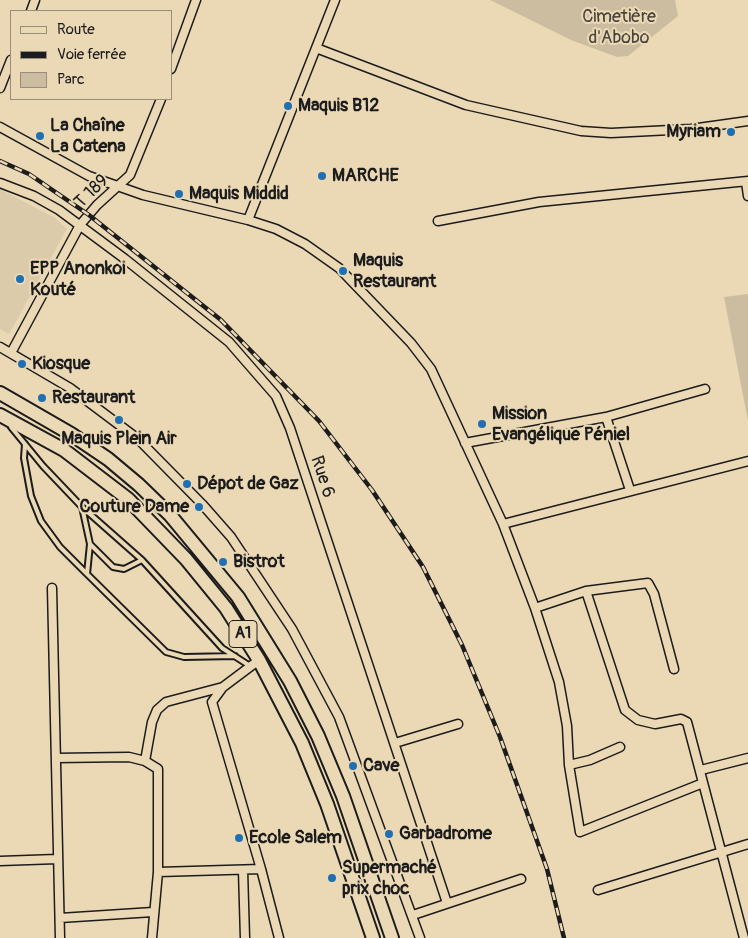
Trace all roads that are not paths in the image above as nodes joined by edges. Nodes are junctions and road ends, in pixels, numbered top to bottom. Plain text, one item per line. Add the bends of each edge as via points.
1 (196, 0) edge
2 (335, 0) edge
3 (316, 48) junction
4 (10, 63) edge
5 (172, 66) edge
6 (0, 88) edge
7 (160, 100) edge
8 (748, 121) edge
9 (0, 127) edge
10 (747, 182) edge
11 (0, 183) edge
12 (120, 186) junction
13 (748, 196) edge
14 (248, 220) junction
15 (438, 221) dead end
16 (80, 225) junction
17 (0, 347) edge
18 (11, 353) junction
19 (705, 390) dead end
20 (0, 393) edge
21 (2, 416) edge
22 (606, 417) junction
23 (26, 444) junction
24 (465, 444) junction
25 (748, 461) edge
26 (630, 490) junction
27 (82, 507) junction
28 (503, 524) junction
29 (90, 544) junction
30 (142, 560) junction
31 (87, 574) junction
32 (52, 588) dead end
33 (586, 592) junction
34 (535, 608) junction
35 (235, 656) junction
36 (255, 663) junction
37 (674, 669) dead end
38 (223, 687) junction
39 (458, 724) dead end
40 (395, 743) junction
41 (620, 747) dead end
42 (56, 758) junction
43 (748, 758) edge
44 (145, 761) junction
45 (569, 765) junction
46 (701, 770) junction
47 (703, 783) junction
48 (748, 844) edge
49 (721, 851) junction
50 (57, 860) junction
51 (0, 861) edge
52 (261, 869) junction
53 (244, 870) junction
54 (158, 872) junction
55 (521, 879) dead end
56 (598, 890) dead end
57 (447, 903) junction
58 (153, 912) junction
59 (413, 915) junction
60 (60, 918) junction
61 (60, 938) edge
62 (152, 938) edge
63 (245, 938) edge
64 (279, 938) edge
65 (373, 938) edge
66 (392, 938) edge
67 (420, 938) edge
68 (744, 938) edge

1 - 5 street
2 - 3 street
3 - 8 street via 466,105 581,131 611,133 691,129
3 - 14 street
4 - 6 street
7 - 12 street, T 189 via 130,175
9 - 12 street via 89,176
10 - 13 street
10 - 15 street via 539,202
11 - 16 street, Rue 6 via 34,196
12 - 14 street via 143,195
12 - 16 street, T 189
14 - 24 street via 276,229 339,268 411,343 431,369
16 - 18 street, T 189
16 - 40 street, Rue 6 via 229,342 276,396 290,428
17 - 18 street
18 - 59 street via 70,388 138,439 231,537 292,629 339,717
19 - 22 street
20 - 66 main road, A1 via 71,434 140,484 176,521 238,597 290,680 318,736 343,796
21 - 23 lane
21 - 36 main road, A1 via 64,450 128,499 226,608
22 - 24 street
22 - 26 street
23 - 27 lane
23 - 31 lane via 24,458 31,496 41,521 60,547
24 - 28 street
25 - 26 street
26 - 28 street
27 - 29 lane
27 - 30 lane
28 - 34 street
29 - 30 lane via 117,569
29 - 31 lane
30 - 35 lane via 222,648
31 - 35 lane via 166,652 184,657
32 - 42 street
33 - 34 street
33 - 37 street via 648,583 654,594
33 - 46 street via 624,710 638,720 655,724 682,719 687,722
34 - 45 street via 561,691
35 - 36 lane
36 - 38 street
36 - 65 main road, A1 via 302,743 327,804
38 - 44 street via 166,702 157,710
38 - 52 street via 215,696 213,708
39 - 40 street
40 - 57 street, Rue 6
41 - 45 street
42 - 44 street via 111,756
42 - 50 street
43 - 46 street
44 - 54 street via 158,769 159,776
45 - 47 street via 580,832
46 - 47 street
47 - 49 street
48 - 49 street
49 - 56 street
49 - 68 street
50 - 51 street
50 - 60 street
52 - 53 street
52 - 64 street
53 - 54 street
53 - 63 street
54 - 58 street
55 - 57 street
57 - 59 street
58 - 60 street
58 - 62 street
59 - 67 street
60 - 61 street

